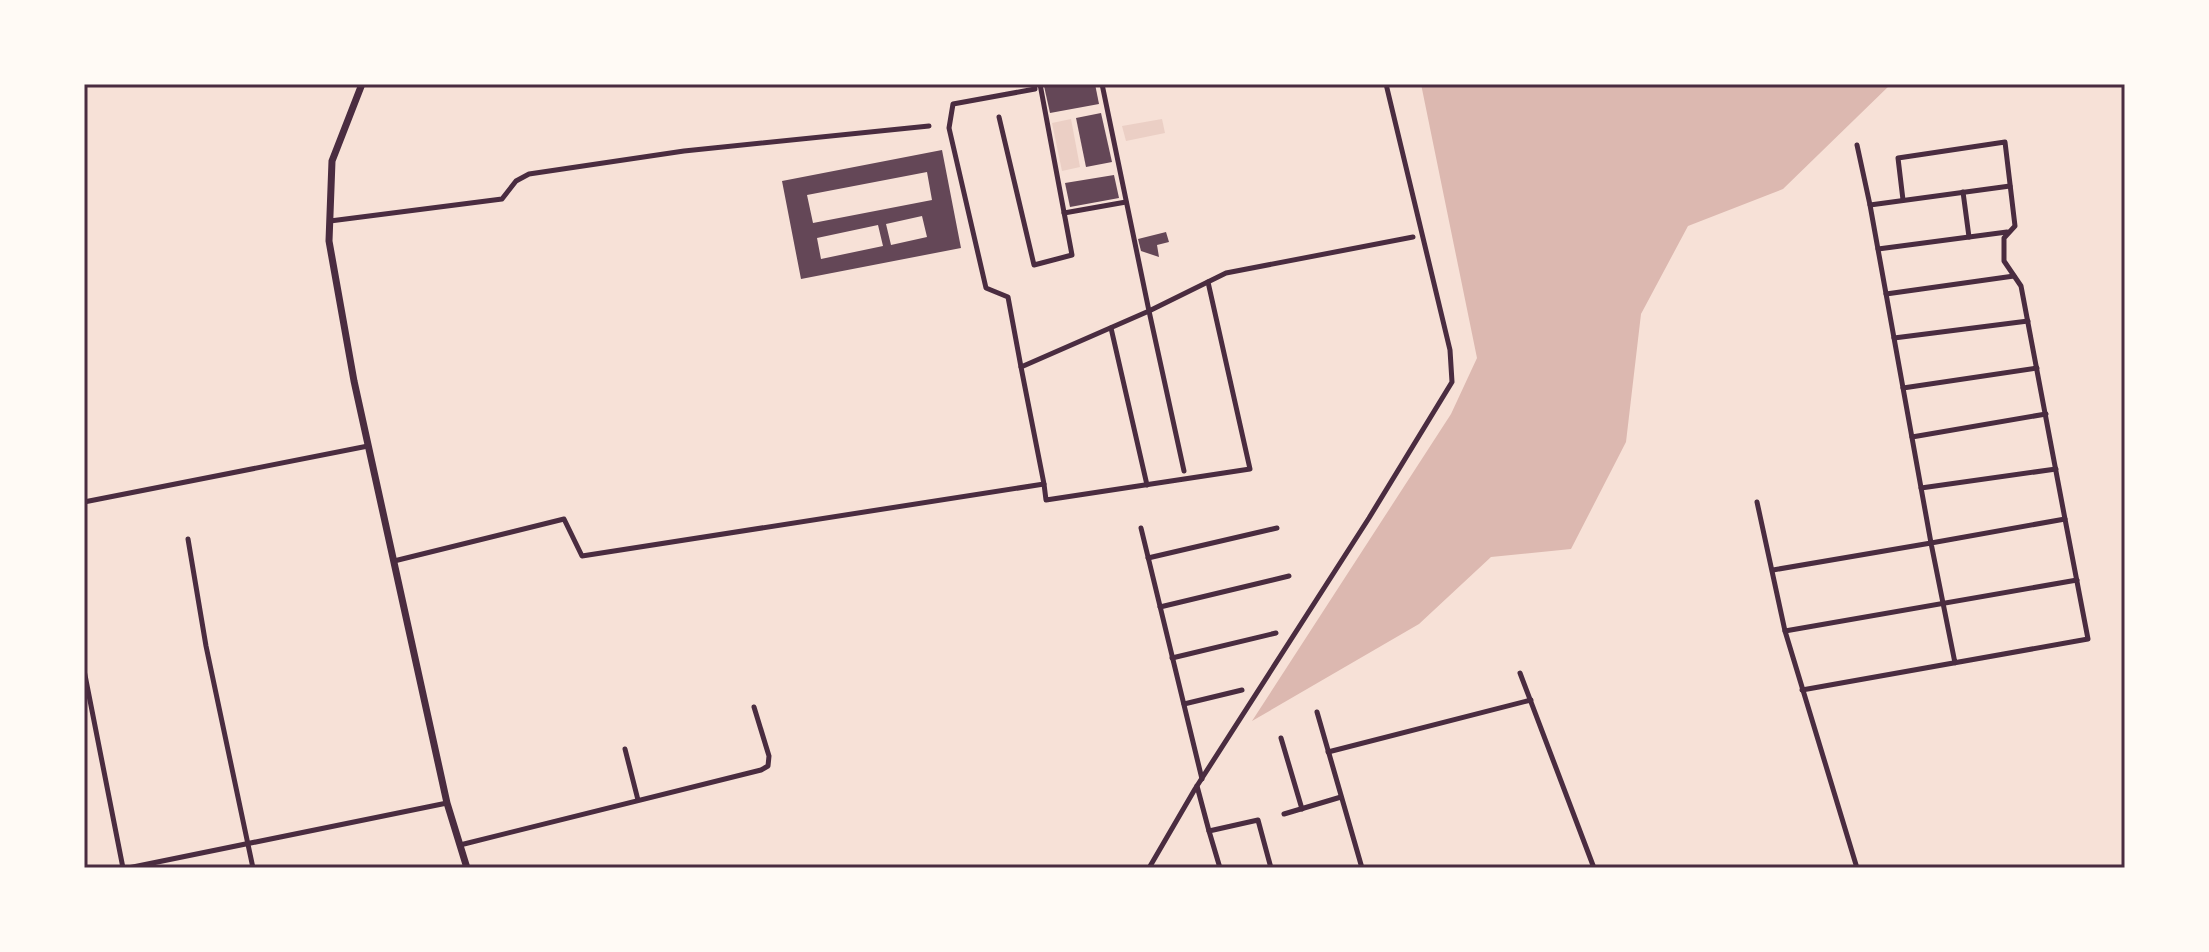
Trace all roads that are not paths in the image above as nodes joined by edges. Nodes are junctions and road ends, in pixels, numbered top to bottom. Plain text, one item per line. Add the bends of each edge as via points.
1 (362, 84) edge
2 (1037, 84) edge
3 (1102, 84) edge
4 (1386, 84) edge
5 (999, 117) dead end
6 (929, 126) dead end
7 (1857, 145) dead end
8 (2010, 186) junction
9 (1963, 192) junction
10 (1903, 200) junction
11 (1126, 202) junction
12 (1870, 205) junction
13 (1064, 213) junction
14 (329, 221) junction
15 (2008, 231) junction
16 (1413, 237) dead end
17 (1969, 237) junction
18 (1878, 249) junction
19 (2015, 276) junction
20 (1208, 282) junction
21 (1886, 294) junction
22 (1149, 311) junction
23 (2028, 321) junction
24 (1111, 328) junction
25 (1894, 338) junction
26 (1021, 367) junction
27 (2037, 368) junction
28 (1903, 388) junction
29 (2046, 414) junction
30 (1912, 437) junction
31 (368, 446) junction
32 (2056, 469) junction
33 (1184, 471) dead end
34 (1044, 484) junction
35 (1147, 485) junction
36 (1921, 488) junction
37 (84, 502) edge
38 (1757, 502) dead end
39 (2065, 519) junction
40 (1141, 528) dead end
41 (1277, 528) dead end
42 (188, 539) dead end
43 (1931, 543) junction
44 (1148, 558) junction
45 (394, 561) junction
46 (1773, 570) junction
47 (1289, 576) dead end
48 (2077, 580) junction
49 (1943, 603) junction
50 (1160, 607) junction
51 (1785, 631) junction
52 (1276, 633) dead end
53 (1172, 658) junction
54 (1955, 663) junction
55 (84, 670) edge
56 (1520, 673) dead end
57 (86, 688) edge
58 (1242, 690) dead end
59 (1802, 690) junction
60 (1531, 700) junction
61 (1184, 704) junction
62 (754, 707) dead end
63 (1317, 712) dead end
64 (1281, 738) dead end
65 (625, 749) dead end
66 (1328, 752) junction
67 (1202, 779) junction
68 (1197, 786) junction
69 (1341, 797) junction
70 (638, 800) junction
71 (447, 803) junction
72 (1302, 809) junction
73 (1284, 814) dead end
74 (1209, 831) junction
75 (249, 844) junction
76 (460, 845) junction
77 (126, 868) edge
78 (253, 868) edge
79 (467, 868) edge
80 (1149, 868) edge
81 (1220, 868) edge
82 (1271, 868) edge
83 (1362, 868) edge
84 (1594, 868) edge
85 (1857, 868) edge

1 - 14 main road via 332,161
2 - 13 street
2 - 26 street via 1035,89 953,104 949,128 986,288 1008,297
3 - 11 street
4 - 67 street via 1450,350 1452,382
5 - 13 street via 1034,265 1072,255
6 - 14 street via 684,151 529,174 502,199
7 - 12 street
8 - 9 street
8 - 10 street via 2005,142 1898,158
8 - 15 street via 2015,226
9 - 10 street
9 - 17 street
10 - 12 street
11 - 13 street
11 - 22 street
12 - 18 street
14 - 31 main road via 336,288
15 - 17 street
15 - 19 street via 2004,261
16 - 20 street via 1226,273
17 - 18 street
18 - 21 street
19 - 21 street
19 - 23 street
20 - 22 street
20 - 35 street via 1250,469
21 - 25 street
22 - 24 street
22 - 33 street
23 - 25 street
23 - 27 street
24 - 26 street
24 - 35 street
25 - 28 street
26 - 34 street
27 - 28 street
27 - 29 street
28 - 30 street
29 - 30 street
29 - 32 street
30 - 36 street
31 - 37 street
31 - 45 main road
32 - 36 street
32 - 39 street
34 - 35 street via 1046,500
34 - 45 street via 582,556 564,519
36 - 43 street
38 - 46 street
39 - 43 street
39 - 48 street
40 - 44 street
41 - 44 street
42 - 75 street
43 - 46 street
43 - 49 street
44 - 50 street
45 - 71 main road
46 - 51 street
47 - 50 street
48 - 49 street
48 - 54 street via 2088,639
49 - 51 street
49 - 54 street
50 - 53 street
51 - 59 street
52 - 53 street
53 - 61 street
54 - 59 street
55 - 57 street
56 - 60 street
57 - 77 street
58 - 61 street
59 - 85 street
60 - 66 street
60 - 84 street
61 - 67 street
62 - 70 street via 768,766
63 - 66 street
64 - 72 street
65 - 70 street
66 - 69 street
67 - 68 street
68 - 74 street
68 - 80 street
69 - 72 street
69 - 83 street
70 - 76 street
71 - 75 street
71 - 76 main road
72 - 73 street
74 - 81 street
74 - 82 street via 1258,820
75 - 77 street
75 - 78 street
76 - 79 main road

